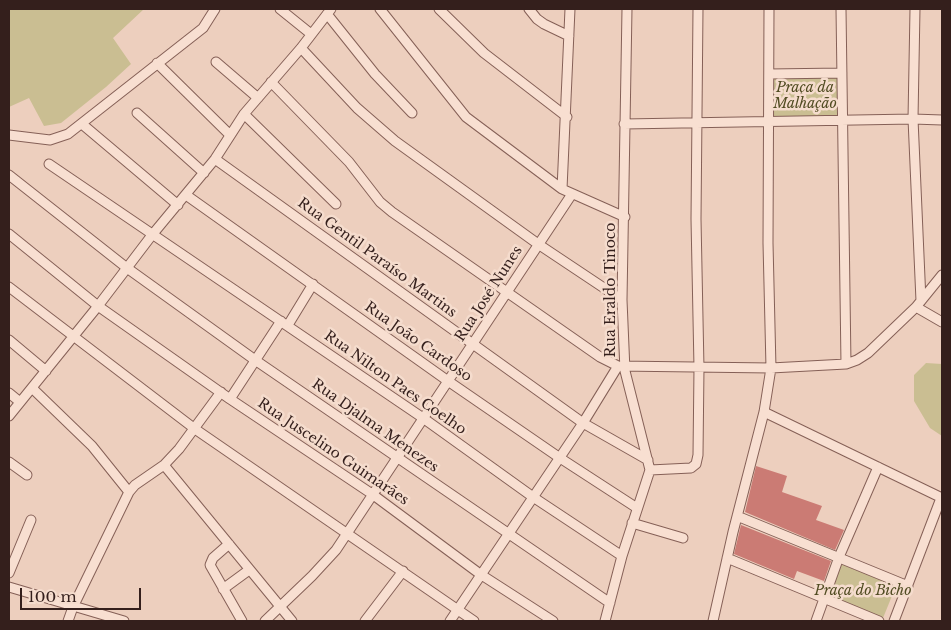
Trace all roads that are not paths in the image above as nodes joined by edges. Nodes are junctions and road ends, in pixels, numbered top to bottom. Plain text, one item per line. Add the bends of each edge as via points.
1 (215, 9) edge
2 (280, 9) edge
3 (380, 9) edge
4 (438, 9) edge
5 (530, 9) edge
6 (570, 9) edge
7 (627, 9) edge
8 (698, 9) edge
9 (769, 9) edge
10 (841, 9) edge
11 (915, 9) edge
12 (329, 11) edge
13 (311, 34) junction
14 (569, 36) junction
15 (301, 48) junction
16 (216, 62) dead end
17 (157, 63) junction
18 (842, 72) junction
19 (768, 74) junction
20 (271, 82) junction
21 (258, 98) junction
22 (137, 113) dead end
23 (412, 113) dead end
24 (244, 114) junction
25 (567, 117) junction
26 (913, 119) junction
27 (842, 120) junction
28 (942, 120) edge
29 (769, 122) junction
30 (697, 123) junction
31 (82, 124) junction
32 (624, 124) junction
33 (9, 135) edge
34 (230, 135) junction
35 (215, 159) junction
36 (49, 164) dead end
37 (204, 173) junction
38 (9, 175) edge
39 (562, 188) junction
40 (572, 194) junction
41 (186, 195) junction
42 (336, 204) dead end
43 (178, 205) junction
44 (625, 217) junction
45 (9, 234) edge
46 (152, 235) junction
47 (538, 244) junction
48 (127, 268) junction
49 (942, 275) edge
50 (313, 284) junction
51 (9, 287) edge
52 (506, 292) junction
53 (622, 300) junction
54 (919, 304) junction
55 (98, 306) junction
56 (942, 322) edge
57 (284, 323) junction
58 (74, 336) junction
59 (9, 340) edge
60 (472, 344) junction
61 (255, 360) junction
62 (846, 364) junction
63 (622, 367) junction
64 (699, 368) junction
65 (771, 368) junction
66 (46, 371) junction
67 (448, 381) junction
68 (32, 388) junction
69 (220, 392) junction
70 (9, 393) edge
71 (230, 399) junction
72 (20, 402) junction
73 (764, 412) junction
74 (9, 416) edge
75 (423, 418) junction
76 (583, 424) junction
77 (195, 429) junction
78 (396, 458) junction
79 (560, 458) junction
80 (648, 460) junction
81 (9, 462) edge
82 (164, 465) junction
83 (878, 467) junction
84 (650, 470) junction
85 (27, 475) dead end
86 (129, 492) junction
87 (372, 494) junction
88 (533, 497) junction
89 (942, 498) edge
90 (637, 508) junction
91 (737, 516) junction
92 (31, 520) dead end
93 (632, 523) junction
94 (347, 534) junction
95 (508, 534) junction
96 (683, 538) dead end
97 (229, 544) junction
98 (622, 556) junction
99 (839, 557) junction
100 (727, 558) junction
101 (249, 570) junction
102 (403, 572) junction
103 (9, 573) edge
104 (480, 574) junction
105 (908, 586) junction
106 (9, 587) edge
107 (223, 588) junction
108 (824, 598) junction
109 (610, 603) junction
110 (279, 606) junction
111 (73, 607) junction
112 (456, 609) junction
113 (68, 621) edge
114 (124, 621) edge
115 (242, 621) edge
116 (264, 621) edge
117 (292, 621) edge
118 (364, 621) edge
119 (450, 621) edge
120 (474, 621) edge
121 (552, 621) edge
122 (605, 621) edge
123 (713, 621) edge
124 (816, 621) edge
125 (879, 621) edge
126 (894, 621) edge

1 - 17 street via 203,28
2 - 13 street
3 - 39 street via 462,113
4 - 25 street via 484,53
5 - 14 street via 544,24
6 - 14 street
7 - 32 street, Rua Eraldo Tinoco
8 - 30 street
9 - 19 street
10 - 18 street
11 - 26 street
12 - 13 street
12 - 23 street via 375,74
13 - 15 street
14 - 25 street
15 - 20 street
15 - 47 street via 378,127
16 - 21 street
17 - 31 street
17 - 34 street
18 - 19 street
18 - 27 street
19 - 29 street
20 - 21 street
20 - 52 street via 349,162 380,202
21 - 24 street
22 - 37 street
24 - 34 street
24 - 42 street
25 - 39 street
26 - 27 street
26 - 28 street
26 - 54 street
27 - 29 street
27 - 62 street
29 - 30 street
29 - 65 street
30 - 32 street
30 - 64 street
31 - 33 street via 56,140
31 - 43 street
32 - 44 street, Rua Eraldo Tinoco
34 - 35 street
35 - 37 street
35 - 60 street, Rua Gentil Paraíso Martins
36 - 46 street, Rua Nilton Paes Coelho
37 - 41 street
38 - 48 street, Rua Djalma Menezes
39 - 40 street
40 - 44 street
40 - 47 street, Rua José Nunes
41 - 43 street
41 - 50 street, Rua João Cardoso
43 - 46 street
44 - 53 street, Rua Eraldo Tinoco
45 - 55 street, Rua Juscelino Guimarães
46 - 48 street
46 - 57 street, Rua Nilton Paes Coelho
47 - 52 street, Rua José Nunes
47 - 53 street
48 - 55 street
48 - 61 street, Rua Djalma Menezes
49 - 54 street
50 - 57 street
50 - 67 street, Rua João Cardoso
51 - 58 street
52 - 60 street, Rua José Nunes
52 - 63 street via 600,357
53 - 63 street, Rua Eraldo Tinoco
54 - 56 street
54 - 62 street via 868,353
55 - 58 street
55 - 69 street, Rua Juscelino Guimarães
57 - 61 street
57 - 75 street, Rua Nilton Paes Coelho
58 - 66 street
58 - 77 street
59 - 66 street
60 - 67 street, Rua José Nunes
60 - 76 street, Rua Gentil Paraíso Martins
61 - 71 street
61 - 78 street, Rua Djalma Menezes
62 - 65 street
63 - 64 street
63 - 76 street
63 - 80 street, Rua Eraldo Tinoco
64 - 65 street
64 - 84 street via 698,460 693,468
65 - 73 street
66 - 68 street
67 - 75 street, Rua José Nunes
67 - 79 street, Rua João Cardoso
68 - 72 street
68 - 86 street via 92,446
69 - 71 street, Rua Juscelino Guimarães
69 - 77 street
70 - 72 street
71 - 87 street, Rua Juscelino Guimarães
72 - 74 street
73 - 83 street
73 - 91 street
75 - 78 street, Rua José Nunes
75 - 88 street, Rua Nilton Paes Coelho
76 - 79 street
76 - 80 street, Rua Gentil Paraíso Martins
77 - 82 street
77 - 94 street
78 - 87 street, Rua José Nunes
78 - 95 street, Rua Djalma Menezes
79 - 88 street
79 - 90 street, Rua João Cardoso
80 - 84 street, Rua Eraldo Tinoco
81 - 85 street
82 - 86 street
82 - 97 street
83 - 89 street
83 - 99 street
84 - 90 street, Rua Eraldo Tinoco
86 - 111 street
87 - 94 street, Rua José Nunes
87 - 104 street, Rua Juscelino Guimarães
88 - 95 street
88 - 98 street, Rua Nilton Paes Coelho
89 - 105 street
90 - 93 street, Rua Eraldo Tinoco
91 - 99 street
91 - 100 street
92 - 103 street
93 - 96 street
93 - 98 street, Rua Eraldo Tinoco
94 - 102 street
94 - 110 street, Rua José Nunes via 326,561
95 - 104 street
95 - 109 street, Rua Djalma Menezes
97 - 101 street
97 - 107 street via 210,563
98 - 109 street, Rua Eraldo Tinoco
99 - 105 street
99 - 108 street
100 - 108 street
100 - 123 street
101 - 107 street
101 - 110 street
102 - 112 street
102 - 118 street
104 - 112 street
104 - 121 street, Rua Juscelino Guimarães
105 - 126 street
106 - 111 street
107 - 115 street
108 - 124 street
108 - 125 street
109 - 122 street, Rua Eraldo Tinoco
110 - 116 street, Rua José Nunes
110 - 117 street
111 - 113 street
111 - 114 street
112 - 119 street
112 - 120 street

